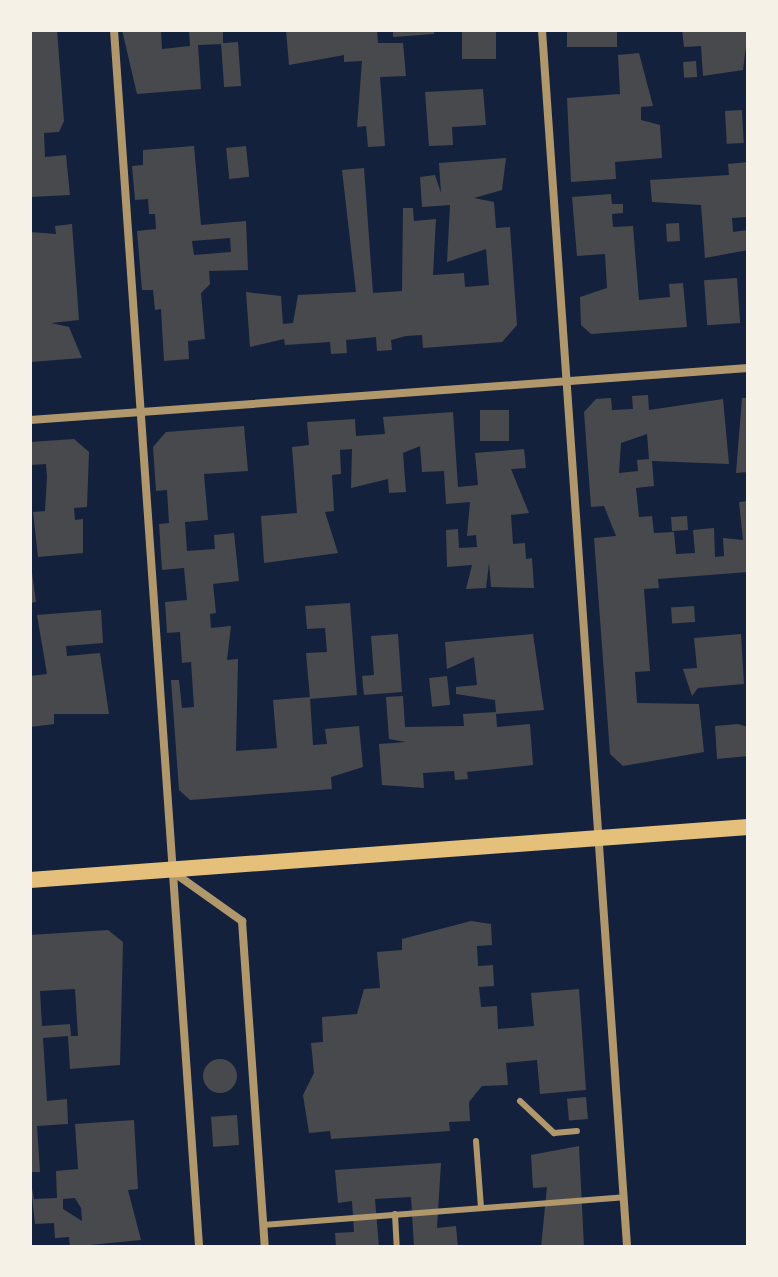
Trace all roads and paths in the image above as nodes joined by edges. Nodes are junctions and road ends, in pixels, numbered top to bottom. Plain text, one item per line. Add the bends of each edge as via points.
1 (114, 30) edge
2 (542, 30) edge
3 (748, 368) edge
4 (566, 381) junction
5 (142, 413) junction
6 (30, 420) edge
7 (748, 827) edge
8 (602, 837) junction
9 (169, 870) junction
10 (30, 880) edge
11 (520, 1101) dead end
12 (577, 1131) dead end
13 (476, 1141) dead end
14 (624, 1197) junction
15 (481, 1208) junction
16 (395, 1214) junction
17 (263, 1225) junction
18 (199, 1247) edge
19 (265, 1247) edge
20 (397, 1247) edge
21 (627, 1247) edge

1 - 5 street
2 - 4 street
3 - 4 street
4 - 5 street
4 - 8 street
5 - 6 street
5 - 9 street
7 - 8 main road
8 - 9 main road
8 - 14 street
9 - 10 main road
9 - 17 street via 242,921
9 - 18 street
11 - 12 lane via 554,1133
13 - 15 lane
14 - 15 lane
14 - 21 street
15 - 16 lane
16 - 17 lane
16 - 20 lane
17 - 19 street

